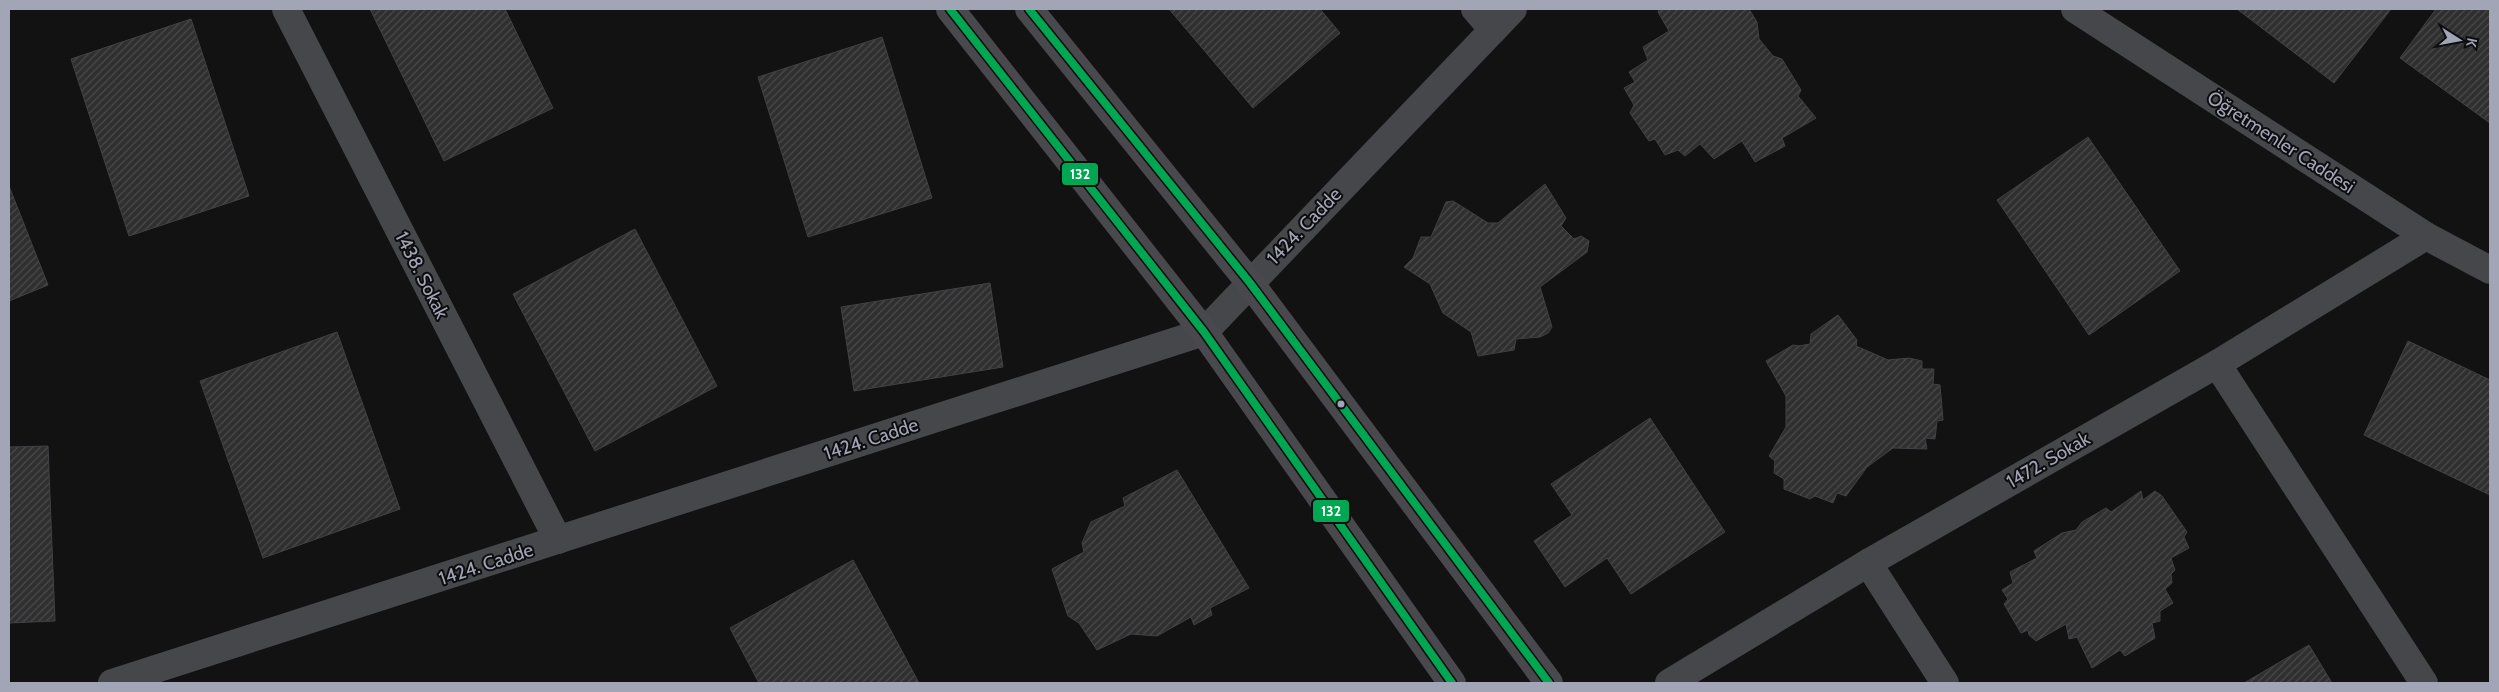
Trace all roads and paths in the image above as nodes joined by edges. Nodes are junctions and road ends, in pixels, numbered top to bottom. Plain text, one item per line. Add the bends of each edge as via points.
1 (286, 9) edge
2 (950, 9) edge
3 (1029, 9) edge
4 (1475, 9) edge
5 (1513, 9) edge
6 (2075, 9) edge
7 (1493, 30) junction
8 (2426, 236) junction
9 (2490, 270) edge
10 (1250, 282) junction
11 (1204, 332) junction
12 (2217, 364) junction
13 (558, 540) junction
14 (1868, 563) junction
15 (112, 683) edge
16 (1452, 683) edge
17 (1550, 683) edge
18 (1669, 683) edge
19 (1945, 683) edge
20 (2424, 683) edge

1 - 13 street, 1438. Sokak
2 - 11 main road
3 - 10 main road
4 - 7 street
5 - 7 street, 1424. Cadde
6 - 8 street, Öğretmenler Caddesi
7 - 10 street, 1424. Cadde
8 - 9 street, Öğretmenler Caddesi
8 - 12 street, 1472. Sokak
10 - 11 street, 1424. Cadde
10 - 17 main road
11 - 13 street, 1424. Cadde
11 - 16 main road
12 - 14 street, 1472. Sokak
12 - 20 street
13 - 15 street, 1424. Cadde
14 - 18 street, 1472. Sokak
14 - 19 street

